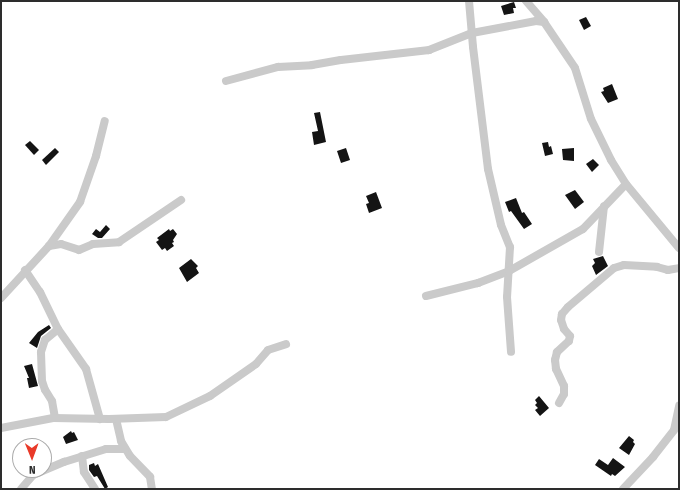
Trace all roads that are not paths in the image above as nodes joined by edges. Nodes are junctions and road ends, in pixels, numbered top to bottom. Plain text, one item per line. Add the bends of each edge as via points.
1 (469, 1) edge
2 (526, 1) edge
3 (544, 22) junction
4 (472, 33) junction
5 (226, 81) dead end
6 (105, 121) dead end
7 (626, 184) junction
8 (181, 200) dead end
9 (604, 205) junction
10 (49, 246) junction
11 (679, 248) edge
12 (598, 252) dead end
13 (679, 268) edge
14 (25, 270) junction
15 (509, 271) junction
16 (426, 296) dead end
17 (1, 298) edge
18 (58, 329) junction
19 (286, 344) dead end
20 (511, 352) dead end
21 (559, 402) dead end
22 (679, 406) edge
23 (55, 418) junction
24 (100, 419) junction
25 (116, 419) junction
26 (1, 428) edge
27 (125, 449) junction
28 (82, 456) junction
29 (20, 489) edge
30 (95, 489) edge
31 (152, 489) edge
32 (622, 489) edge

1 - 4 street
2 - 3 street
3 - 4 street via 536,21
3 - 7 street via 575,68 591,119
4 - 5 street via 429,50 274,68
4 - 15 street via 488,169 500,225 510,247
6 - 10 street via 82,198
7 - 9 street
7 - 11 street
8 - 10 street via 120,242 93,244 78,250 61,244
9 - 12 street
9 - 15 street via 583,229
10 - 14 street
13 - 21 street via 668,270 624,265 614,268 568,307 561,320 570,336 569,341 557,352 554,360 564,386 564,394
14 - 17 street
14 - 18 street via 40,292
15 - 16 street via 478,283
15 - 20 street
18 - 23 street via 45,340 41,352 42,381 52,401
18 - 24 street via 86,370
19 - 25 street via 268,350 250,369 182,411 162,417
22 - 32 street via 674,430 653,457
23 - 24 street
23 - 26 street
24 - 25 street
25 - 27 street
27 - 28 street via 106,449
27 - 31 street via 150,477
28 - 29 street via 36,473
28 - 30 street via 86,476

